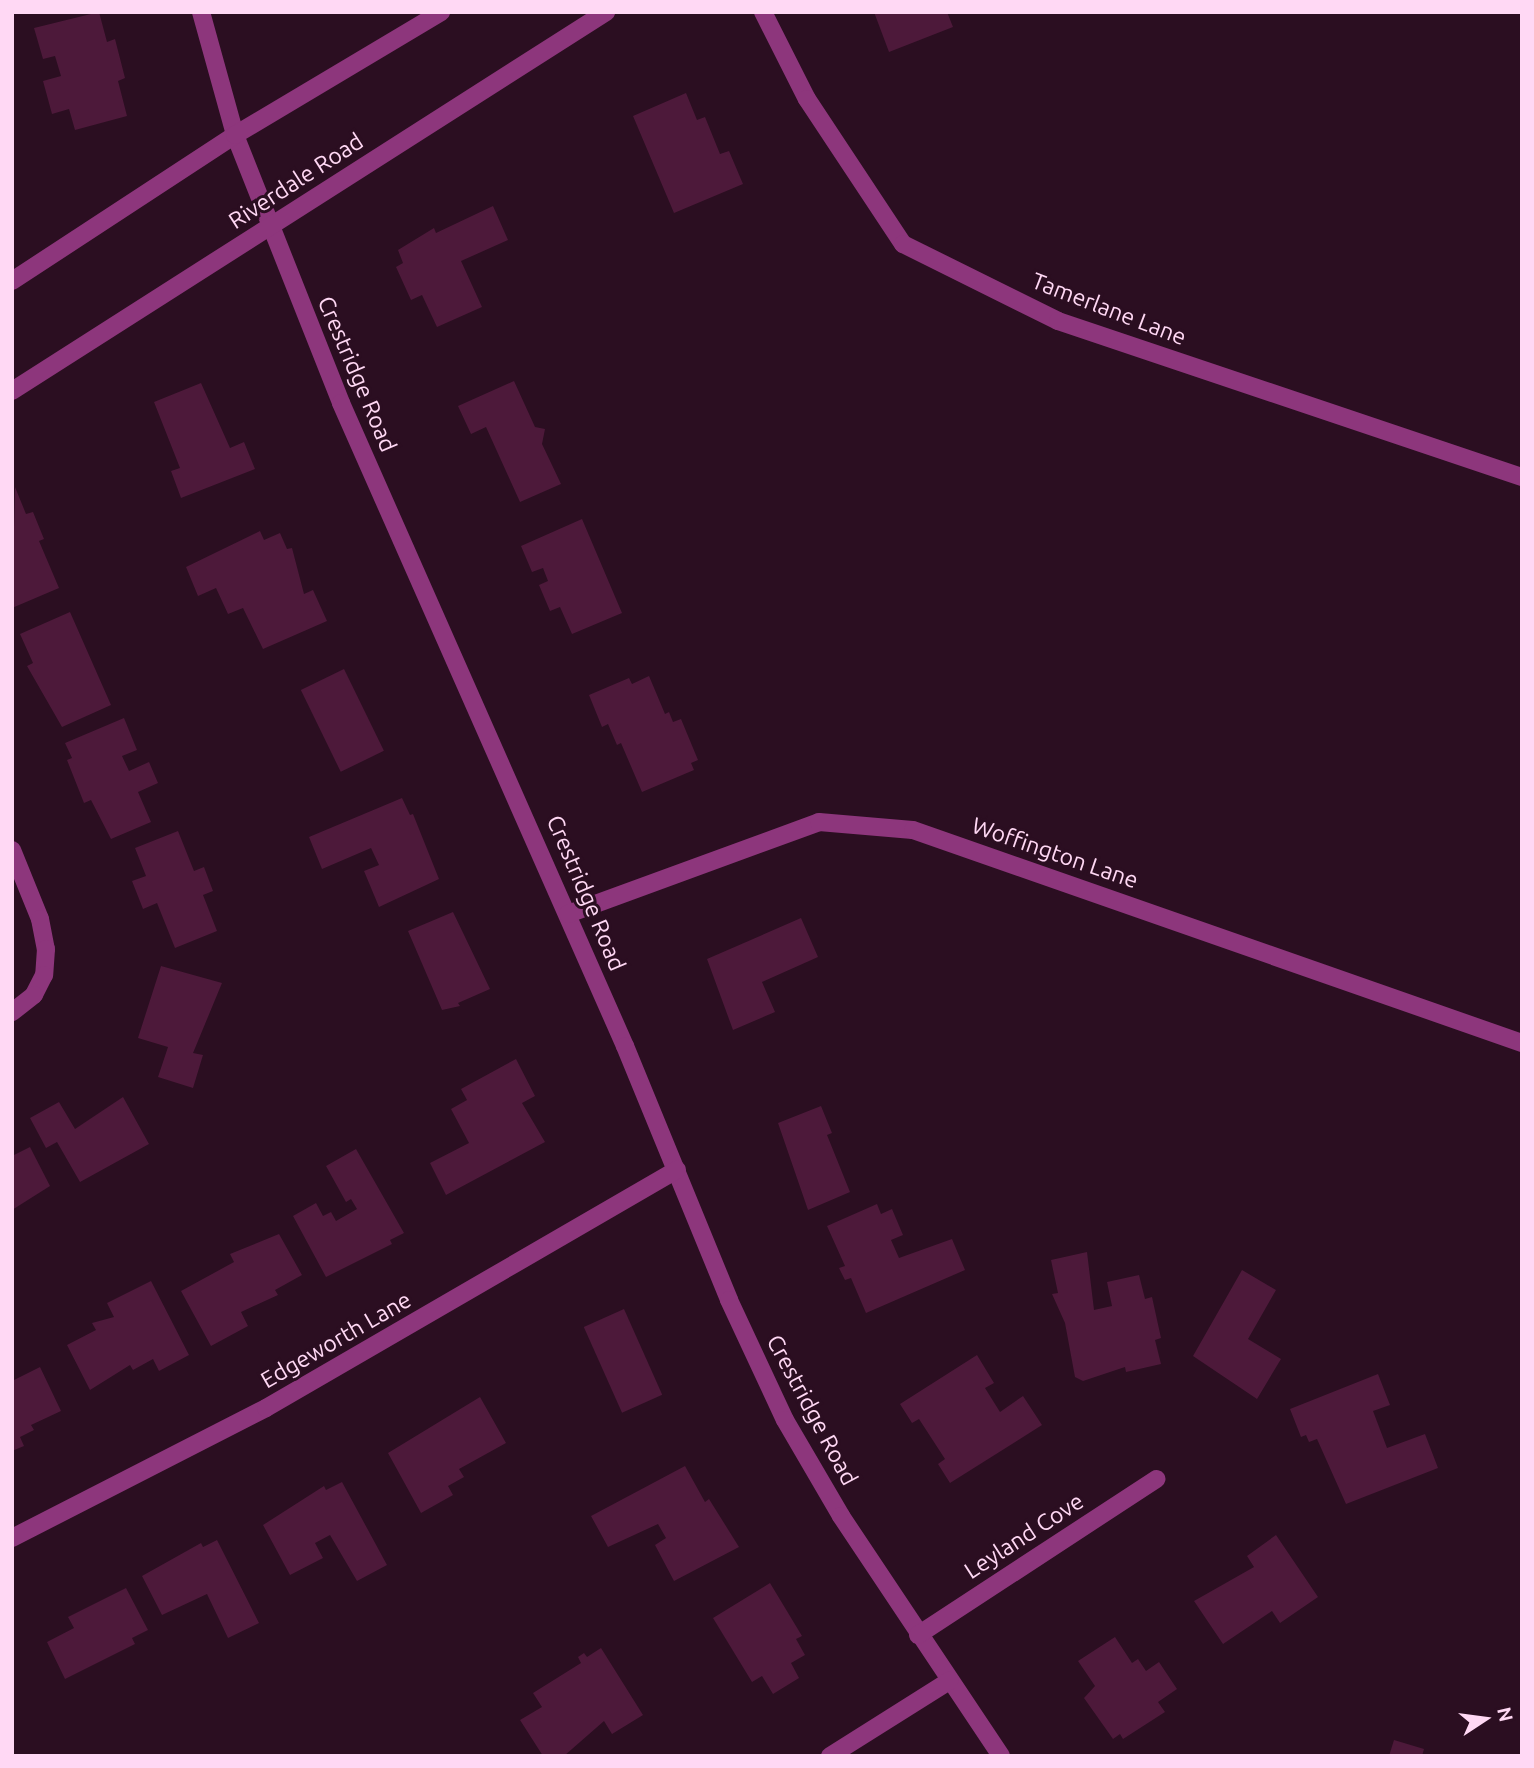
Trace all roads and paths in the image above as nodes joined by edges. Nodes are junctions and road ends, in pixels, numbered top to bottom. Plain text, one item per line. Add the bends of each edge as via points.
1 (201, 12) edge
2 (441, 12) edge
3 (606, 12) edge
4 (763, 12) edge
5 (235, 135) junction
6 (271, 227) junction
7 (12, 281) edge
8 (12, 391) edge
9 (1522, 477) edge
10 (12, 850) edge
11 (568, 914) junction
12 (12, 1012) edge
13 (1522, 1043) edge
14 (677, 1170) junction
15 (1156, 1479) dead end
16 (12, 1538) edge
17 (918, 1635) junction
18 (949, 1681) junction
19 (830, 1756) edge
20 (1001, 1756) edge

1 - 5 street, Crestridge Road
2 - 5 street
3 - 6 street, Riverdale Road
4 - 9 street, Tamerlane Lane via 807,99 903,244 1058,321
5 - 6 street, Crestridge Road
5 - 7 street
6 - 8 street, Riverdale Road
6 - 11 street, Crestridge Road via 341,403
10 - 12 street via 40,919 46,949 44,975 34,995
11 - 13 street, Woffington Lane via 819,822 914,830
11 - 14 street, Crestridge Road
14 - 16 street, Edgeworth Lane via 267,1408
14 - 17 street, Crestridge Road via 729,1300 785,1420
15 - 17 street, Leyland Cove
17 - 18 street, Crestridge Road
18 - 19 street
18 - 20 street, Crestridge Road

